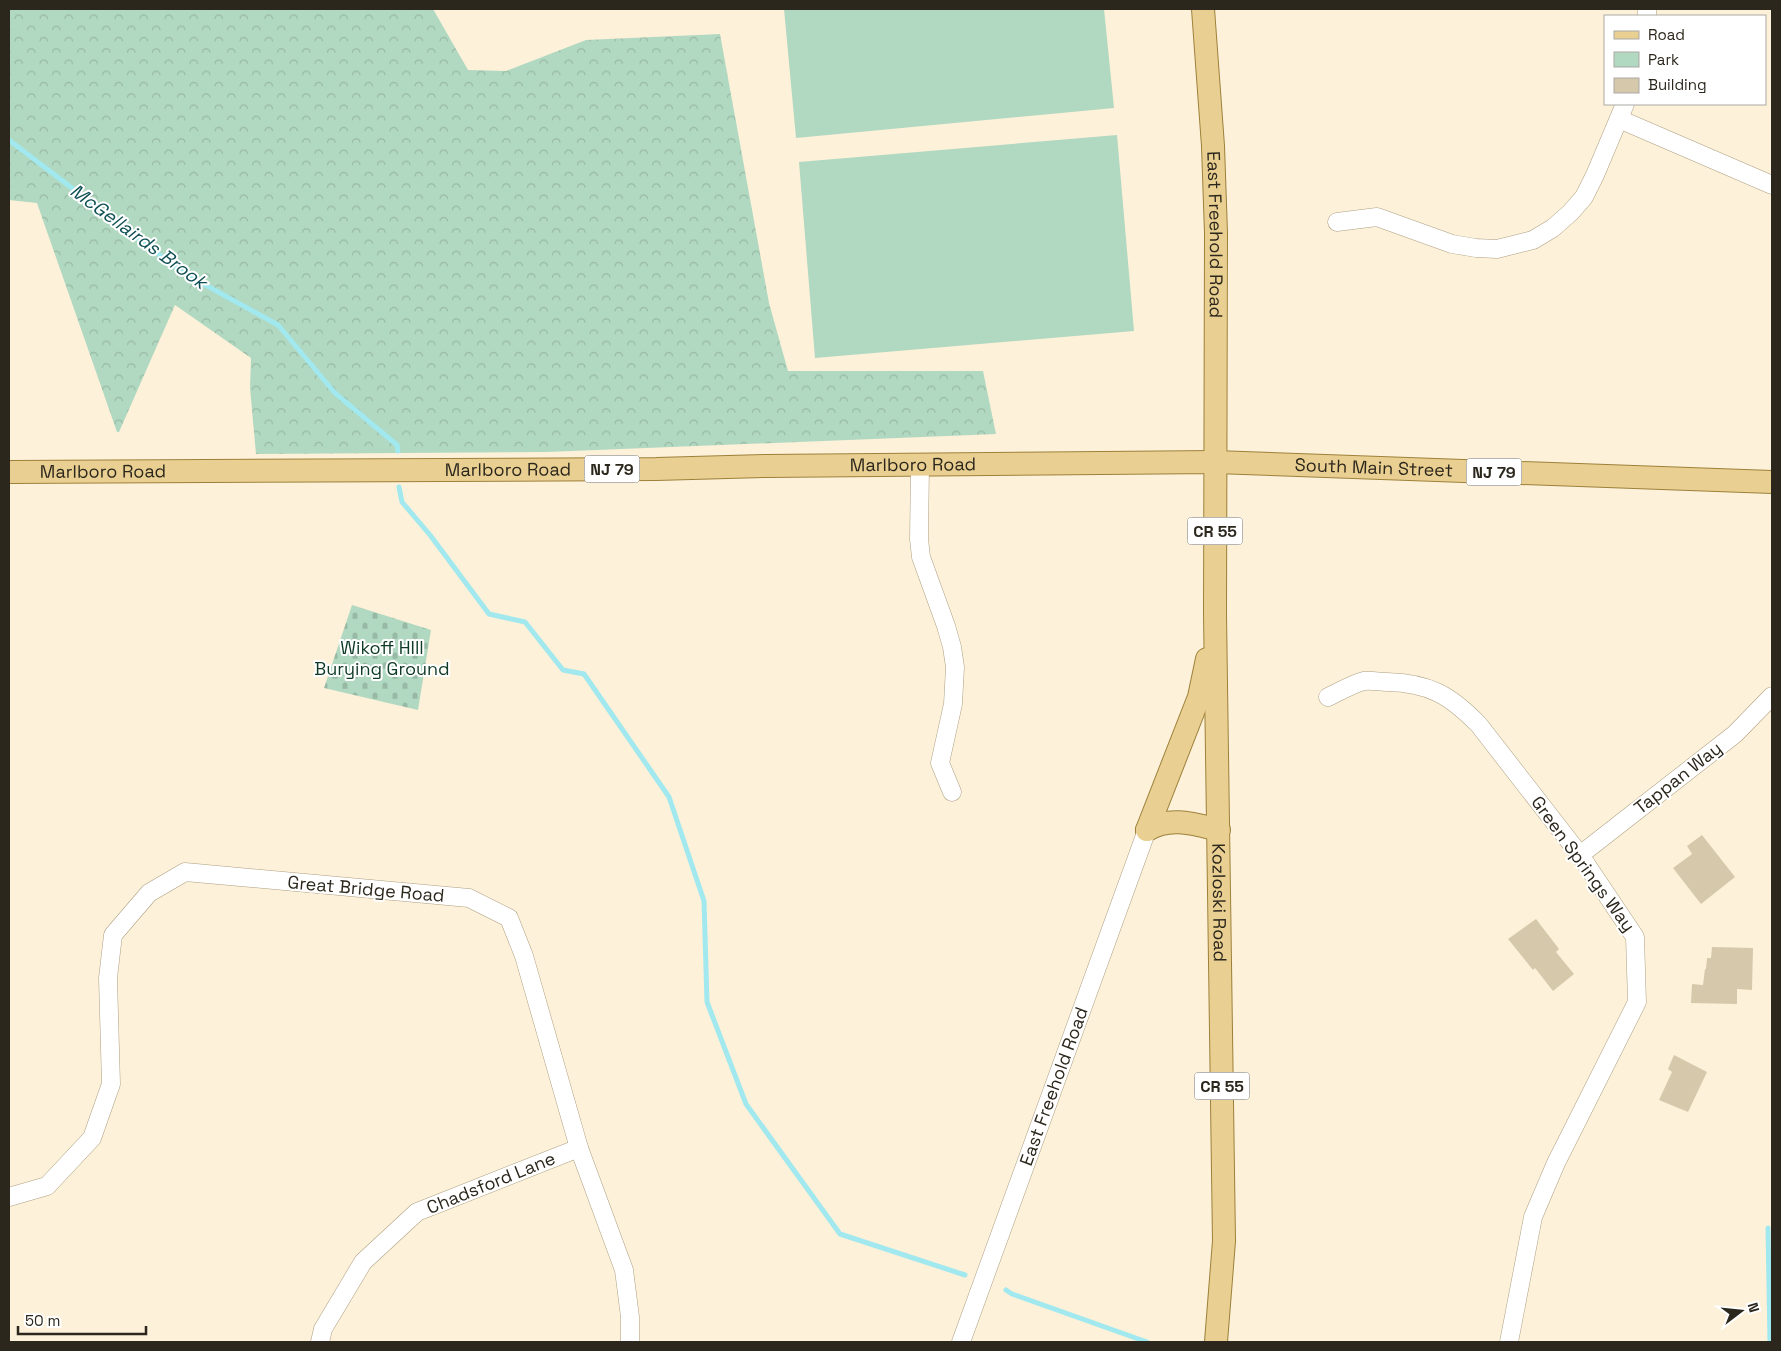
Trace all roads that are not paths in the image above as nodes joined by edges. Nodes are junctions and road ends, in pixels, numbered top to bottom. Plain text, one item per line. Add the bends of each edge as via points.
1 (1203, 9) edge
2 (1622, 111) edge
3 (1772, 185) edge
4 (1337, 222) dead end
5 (1216, 462) junction
6 (920, 464) junction
7 (9, 472) edge
8 (1772, 482) edge
9 (1215, 614) junction
10 (1772, 696) edge
11 (1328, 697) dead end
12 (952, 792) dead end
13 (1147, 830) junction
14 (1219, 830) junction
15 (1580, 855) junction
16 (579, 1148) junction
17 (9, 1197) edge
18 (320, 1342) edge
19 (630, 1342) edge
20 (961, 1342) edge
21 (1216, 1342) edge
22 (1509, 1342) edge

1 - 5 main road, East Freehold Road via 1215,214
2 - 3 street
2 - 4 street via 1584,197 1553,228 1534,240 1497,249 1476,248 1452,244 1378,217
5 - 6 main road, Marlboro Road / NJ 79
5 - 8 main road, South Main Street / NJ 79
5 - 9 main road, Kozloski Road / CR 55
6 - 7 main road, Marlboro Road / NJ 79
6 - 12 street via 921,557 946,626 955,667 954,704 940,763
9 - 13 main road via 1199,697
9 - 14 main road, Kozloski Road / CR 55
10 - 15 street, Tappan Way via 1735,734
11 - 15 street, Green Springs Way via 1364,681 1400,682 1447,696 1479,725
13 - 14 main road via 1156,824 1178,821
13 - 20 street, East Freehold Road
14 - 21 main road, Kozloski Road / CR 55 via 1224,1241
15 - 22 street, Green Springs Way via 1635,937 1637,1002 1556,1163 1533,1218
16 - 17 street, Great Bridge Road via 524,956 509,918 469,898 185,872 149,893 113,934 108,978 111,1084 92,1138 47,1186
16 - 18 street, Chadsford Lane via 417,1212 363,1262 323,1329
16 - 19 street, Great Bridge Road via 624,1270

